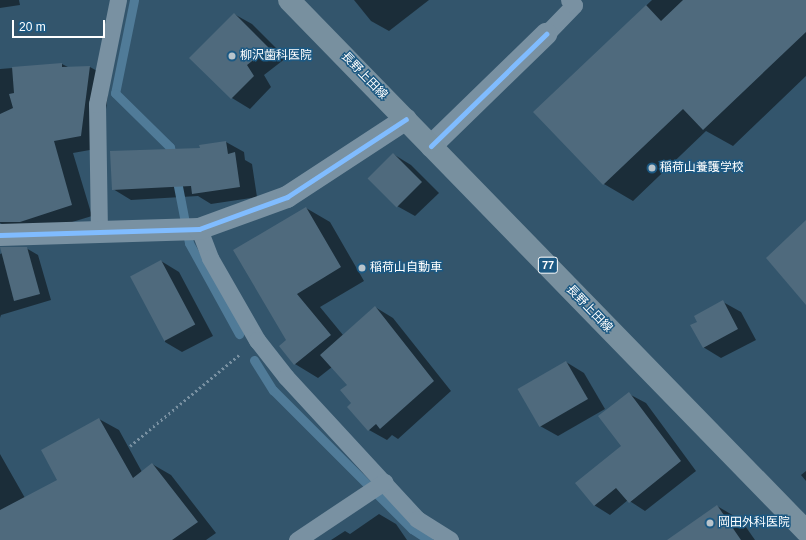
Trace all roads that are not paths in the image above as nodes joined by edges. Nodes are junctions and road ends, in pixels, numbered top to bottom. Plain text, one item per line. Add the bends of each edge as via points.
1 (118, 0) edge
2 (289, 0) edge
3 (569, 0) edge
4 (546, 34) joint
5 (406, 119) junction
6 (431, 146) junction
7 (198, 229) junction
8 (99, 232) junction
9 (0, 235) edge
10 (376, 487) junction
11 (806, 531) edge
12 (297, 540) edge
13 (450, 540) edge

1 - 8 lane via 97,104
2 - 5 main road, 長野上田線 / 77
3 - 4 lane via 574,5
4 - 6 street
5 - 6 main road, 長野上田線 / 77
5 - 7 street via 287,197
6 - 11 main road, 長野上田線 / 77
7 - 8 street
7 - 10 lane via 210,258 257,340
8 - 9 street
10 - 12 lane
10 - 13 lane via 417,519

